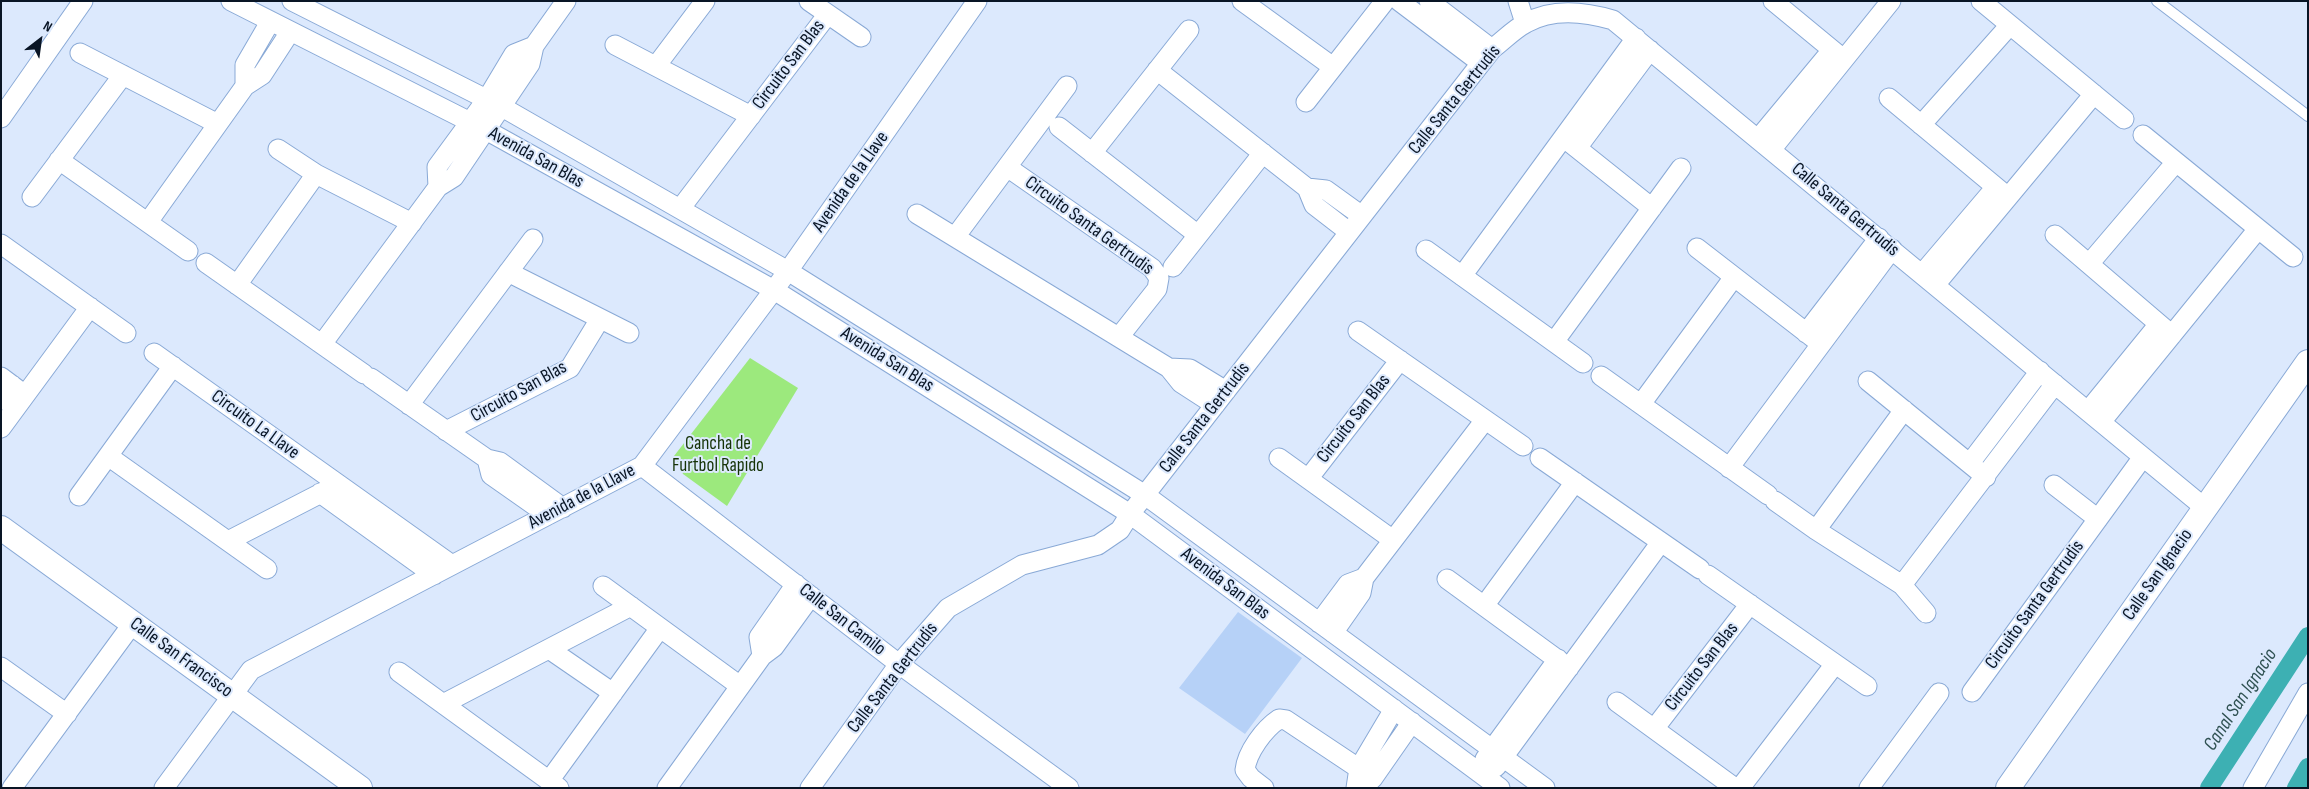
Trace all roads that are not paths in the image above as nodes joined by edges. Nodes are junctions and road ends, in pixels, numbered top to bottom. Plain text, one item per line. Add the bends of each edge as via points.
1 (83, 1) edge
2 (232, 1) edge
3 (705, 1) edge
4 (809, 1) edge
5 (977, 1) edge
6 (1242, 1) edge
7 (1385, 1) edge
8 (1398, 1) edge
9 (1429, 1) edge
10 (1518, 1) edge
11 (1773, 1) edge
12 (1890, 1) edge
13 (1982, 1) edge
14 (2157, 1) edge
15 (299, 3) edge
16 (558, 4) edge
17 (1568, 7) edge
18 (1539, 12) edge
19 (828, 14) junction
20 (270, 22) junction
21 (2010, 25) junction
22 (1189, 30) dead end
23 (290, 32) junction
24 (861, 38) dead end
25 (1643, 44) junction
26 (615, 45) dead end
27 (80, 53) dead end
28 (1838, 55) junction
29 (1487, 56) junction
30 (656, 66) junction
31 (1333, 67) junction
32 (1157, 70) junction
33 (123, 75) junction
34 (245, 86) junction
35 (1067, 86) dead end
36 (2094, 94) junction
37 (1889, 98) dead end
38 (1306, 102) dead end
39 (494, 103) junction
40 (751, 116) junction
41 (2308, 116) edge
42 (1, 118) edge
43 (2124, 119) dead end
44 (470, 122) junction
45 (218, 124) junction
46 (1921, 125) junction
47 (1059, 127) dead end
48 (486, 130) junction
49 (2143, 134) dead end
50 (1570, 143) junction
51 (1765, 144) junction
52 (278, 149) dead end
53 (1092, 153) junction
54 (1263, 153) junction
55 (59, 160) junction
56 (2176, 162) junction
57 (1007, 167) junction
58 (1681, 168) dead end
59 (316, 174) junction
60 (438, 186) junction
61 (1307, 188) junction
62 (2002, 192) junction
63 (32, 197) dead end
64 (1652, 208) junction
65 (680, 209) junction
66 (918, 214) dead end
67 (1362, 216) junction
68 (148, 222) junction
69 (412, 223) junction
70 (2258, 229) junction
71 (1350, 232) junction
72 (1198, 235) junction
73 (2055, 235) dead end
74 (955, 237) junction
75 (533, 239) dead end
76 (1, 244) edge
77 (1885, 244) junction
78 (1697, 248) dead end
79 (188, 250) dead end
80 (1426, 250) dead end
81 (2293, 257) dead end
82 (206, 263) dead end
83 (2089, 264) junction
84 (1173, 267) dead end
85 (788, 271) junction
86 (508, 272) junction
87 (1462, 276) junction
88 (1734, 277) junction
89 (1929, 280) junction
90 (237, 285) junction
91 (774, 290) junction
92 (90, 307) junction
93 (600, 319) junction
94 (2166, 329) junction
95 (1358, 331) dead end
96 (126, 333) dead end
97 (629, 334) dead end
98 (1119, 338) junction
99 (1813, 339) junction
100 (1554, 342) junction
101 (322, 344) junction
102 (154, 353) dead end
103 (1400, 360) junction
104 (2308, 362) edge
105 (1582, 363) dead end
106 (173, 366) junction
107 (2040, 371) junction
108 (1601, 376) dead end
109 (1868, 381) dead end
110 (2055, 384) junction
111 (10, 389) edge
112 (1221, 398) junction
113 (1641, 404) junction
114 (409, 405) junction
115 (1904, 410) junction
116 (2094, 416) junction
117 (1485, 420) junction
118 (1, 428) edge
119 (446, 431) junction
120 (1523, 446) dead end
121 (108, 456) junction
122 (2143, 457) junction
123 (1279, 458) dead end
124 (1540, 458) dead end
125 (1970, 463) junction
126 (642, 466) junction
127 (1729, 468) junction
128 (1986, 476) junction
129 (1308, 479) junction
130 (1574, 482) junction
131 (338, 484) junction
132 (2054, 485) dead end
133 (320, 494) junction
134 (1145, 495) junction
135 (80, 496) dead end
136 (2205, 508) junction
137 (555, 512) junction
138 (1130, 514) junction
139 (2098, 518) junction
140 (1, 528) edge
141 (1816, 530) junction
142 (1393, 540) junction
143 (228, 541) junction
144 (1661, 542) junction
145 (452, 565) junction
146 (267, 569) dead end
147 (434, 575) junction
148 (1446, 579) dead end
149 (1902, 585) junction
150 (602, 586) dead end
151 (804, 590) junction
152 (1750, 604) junction
153 (631, 606) junction
154 (1484, 606) junction
155 (1926, 613) dead end
156 (133, 623) junction
157 (660, 628) junction
158 (1326, 628) junction
159 (549, 649) junction
160 (1563, 663) junction
161 (899, 664) junction
162 (1834, 664) junction
163 (1, 667) edge
164 (399, 672) dead end
165 (740, 686) junction
166 (1867, 686) dead end
167 (1972, 692) dead end
168 (613, 693) junction
169 (1939, 693) dead end
170 (2308, 693) edge
171 (233, 695) junction
172 (1616, 702) dead end
173 (443, 704) junction
174 (1394, 709) junction
175 (66, 714) junction
176 (1412, 722) junction
177 (1654, 729) junction
178 (1498, 753) junction
179 (1365, 778) edge
180 (1488, 779) edge
181 (554, 784) edge
182 (12, 788) edge
183 (164, 788) edge
184 (360, 788) edge
185 (667, 788) edge
186 (810, 788) edge
187 (1069, 788) edge
188 (1264, 788) edge
189 (1356, 788) edge
190 (1545, 788) edge
191 (1735, 788) edge
192 (1740, 788) edge
193 (1869, 788) edge
194 (2008, 788) edge
195 (2254, 788) edge

1 - 42 street
2 - 20 street, Avenida San Blas
3 - 30 street
4 - 19 street, Circuito San Blas
5 - 85 street, Avenida de la Llave
6 - 31 street
7 - 31 street
8 - 29 street
9 - 29 street
10 - 18 street
11 - 28 street
12 - 28 street
13 - 21 street
14 - 41 lane
15 - 39 street, Avenida San Blas
16 - 39 street via 534,46 530,64
17 - 18 street, Calle Santa Gertrudis
17 - 25 street, Calle Santa Gertrudis via 1613,20
18 - 29 street, Calle Santa Gertrudis
19 - 24 street, Circuito San Blas
19 - 40 street, Circuito San Blas
20 - 23 street, Avenida San Blas
20 - 34 street via 245,64
21 - 36 street
21 - 46 street
22 - 32 street
23 - 34 street via 262,76
23 - 44 street, Avenida San Blas
25 - 50 street
25 - 51 street, Calle Santa Gertrudis
26 - 30 street, Circuito San Blas
27 - 33 street
28 - 51 street
29 - 67 street, Calle Santa Gertrudis
30 - 40 street, Circuito San Blas
31 - 38 street
32 - 53 street
32 - 54 street
33 - 45 street
33 - 55 street
34 - 45 street
35 - 57 street, Circuito Santa Gertrudis
36 - 43 street
36 - 62 street
37 - 46 street
39 - 44 street
39 - 48 street
39 - 65 street, Avenida San Blas
40 - 65 street, Circuito San Blas
44 - 48 street, Avenida San Blas
44 - 60 street via 437,167
45 - 68 street
46 - 62 street
47 - 53 street
48 - 60 street via 454,178
48 - 91 street, Avenida San Blas
49 - 56 street
50 - 64 street
50 - 87 street
51 - 77 street, Calle Santa Gertrudis
52 - 59 street
53 - 72 street
54 - 61 street
54 - 72 street, Circuito Santa Gertrudis
55 - 63 street
55 - 68 street
56 - 70 street
56 - 83 street
57 - 74 street, Circuito Santa Gertrudis
57 - 98 street, Circuito Santa Gertrudis via 1152,268 1159,278 1157,289
58 - 64 street
59 - 69 street
59 - 90 street
60 - 69 street
61 - 67 street via 1326,190
61 - 71 street via 1314,205
62 - 89 street
64 - 100 street
65 - 85 street, Avenida San Blas
66 - 74 street
67 - 71 street, Calle Santa Gertrudis
68 - 79 street
69 - 101 street
70 - 81 street
70 - 94 street
71 - 112 street, Calle Santa Gertrudis
72 - 84 street, Circuito Santa Gertrudis
73 - 83 street
74 - 98 street
75 - 86 street
76 - 92 street
77 - 89 street, Calle Santa Gertrudis
77 - 99 street
78 - 88 street
80 - 87 street
82 - 90 street, Circuito San Blas
83 - 94 street
85 - 91 street, Avenida de la Llave
85 - 134 street, Avenida San Blas
86 - 93 street
86 - 114 street
87 - 100 street
88 - 99 street
88 - 113 street
89 - 107 street, Calle Santa Gertrudis
90 - 101 street, Circuito San Blas
91 - 126 street, Avenida de la Llave
91 - 138 street, Avenida San Blas
92 - 96 street
92 - 111 street
93 - 97 street
93 - 119 street, Circuito San Blas via 570,368
94 - 116 street
95 - 103 street, Circuito San Blas
98 - 112 street via 1169,368 1190,369
99 - 127 street
100 - 105 street
101 - 114 street, Circuito San Blas
102 - 106 street, Circuito La Llave
103 - 117 street, Circuito San Blas
103 - 129 street, Circuito San Blas
104 - 136 street, Calle San Ignacio
106 - 121 street
106 - 131 street, Circuito La Llave
107 - 110 street, Calle Santa Gertrudis
107 - 125 street
108 - 113 street
109 - 115 street
110 - 116 street, Calle Santa Gertrudis
110 - 128 street
111 - 118 street
112 - 134 street, Calle Santa Gertrudis
113 - 127 street
114 - 119 street, Circuito San Blas
115 - 125 street
115 - 141 street
116 - 122 street, Calle Santa Gertrudis
117 - 120 street, Circuito San Blas
117 - 142 street
119 - 137 street, Circuito San Blas via 487,459 500,462
121 - 135 street
121 - 143 street
122 - 136 street, Calle Santa Gertrudis
122 - 139 street, Circuito Santa Gertrudis
123 - 129 street, Circuito San Blas
124 - 130 street, Circuito San Blas
125 - 128 street
126 - 137 street, Avenida de la Llave
126 - 151 street, Calle San Camilo
127 - 141 street
128 - 149 street
129 - 142 street, Circuito San Blas
130 - 144 street, Circuito San Blas
130 - 154 street
131 - 133 street
131 - 145 street, Circuito La Llave
132 - 139 street
133 - 143 street
133 - 147 street
134 - 138 street, Calle Santa Gertrudis
134 - 158 street, Avenida San Blas
136 - 194 street, Calle San Ignacio
137 - 145 street, Avenida de la Llave
138 - 161 street, Calle Santa Gertrudis via 1120,530 1098,545 1022,565 948,608
138 - 174 street, Avenida San Blas
139 - 167 street, Circuito Santa Gertrudis
140 - 156 street, Calle San Francisco
141 - 149 street
142 - 158 street via 1364,578 1361,594
143 - 146 street
144 - 152 street, Circuito San Blas
144 - 160 street
145 - 147 street, Avenida de la Llave
147 - 171 street, Avenida de la Llave via 252,670
148 - 154 street
149 - 155 street
150 - 153 street
151 - 161 street, Calle San Camilo
151 - 165 street via 759,637 762,656
152 - 162 street, Circuito San Blas
152 - 177 street, Circuito San Blas
153 - 157 street
153 - 159 street
154 - 160 street
156 - 171 street, Calle San Francisco
156 - 175 street
157 - 165 street
157 - 168 street
158 - 178 street, Avenida San Blas
159 - 168 street
159 - 173 street
160 - 178 street
161 - 186 street, Calle Santa Gertrudis
161 - 187 street, Calle San Camilo
162 - 166 street, Circuito San Blas
162 - 192 street
163 - 175 street
164 - 173 street
165 - 185 street
168 - 181 street
169 - 193 street
170 - 195 street
171 - 183 street, Avenida de la Llave
171 - 184 street, Calle San Francisco
172 - 177 street, Circuito San Blas
173 - 181 street
174 - 176 street, Avenida San Blas
174 - 179 street
175 - 182 street
176 - 179 street
176 - 180 street, Avenida San Blas
177 - 191 street, Circuito San Blas
178 - 180 street
178 - 190 street, Avenida San Blas
179 - 188 street via 1286,720 1279,719 1271,724 1246,760 1245,770
179 - 189 street

